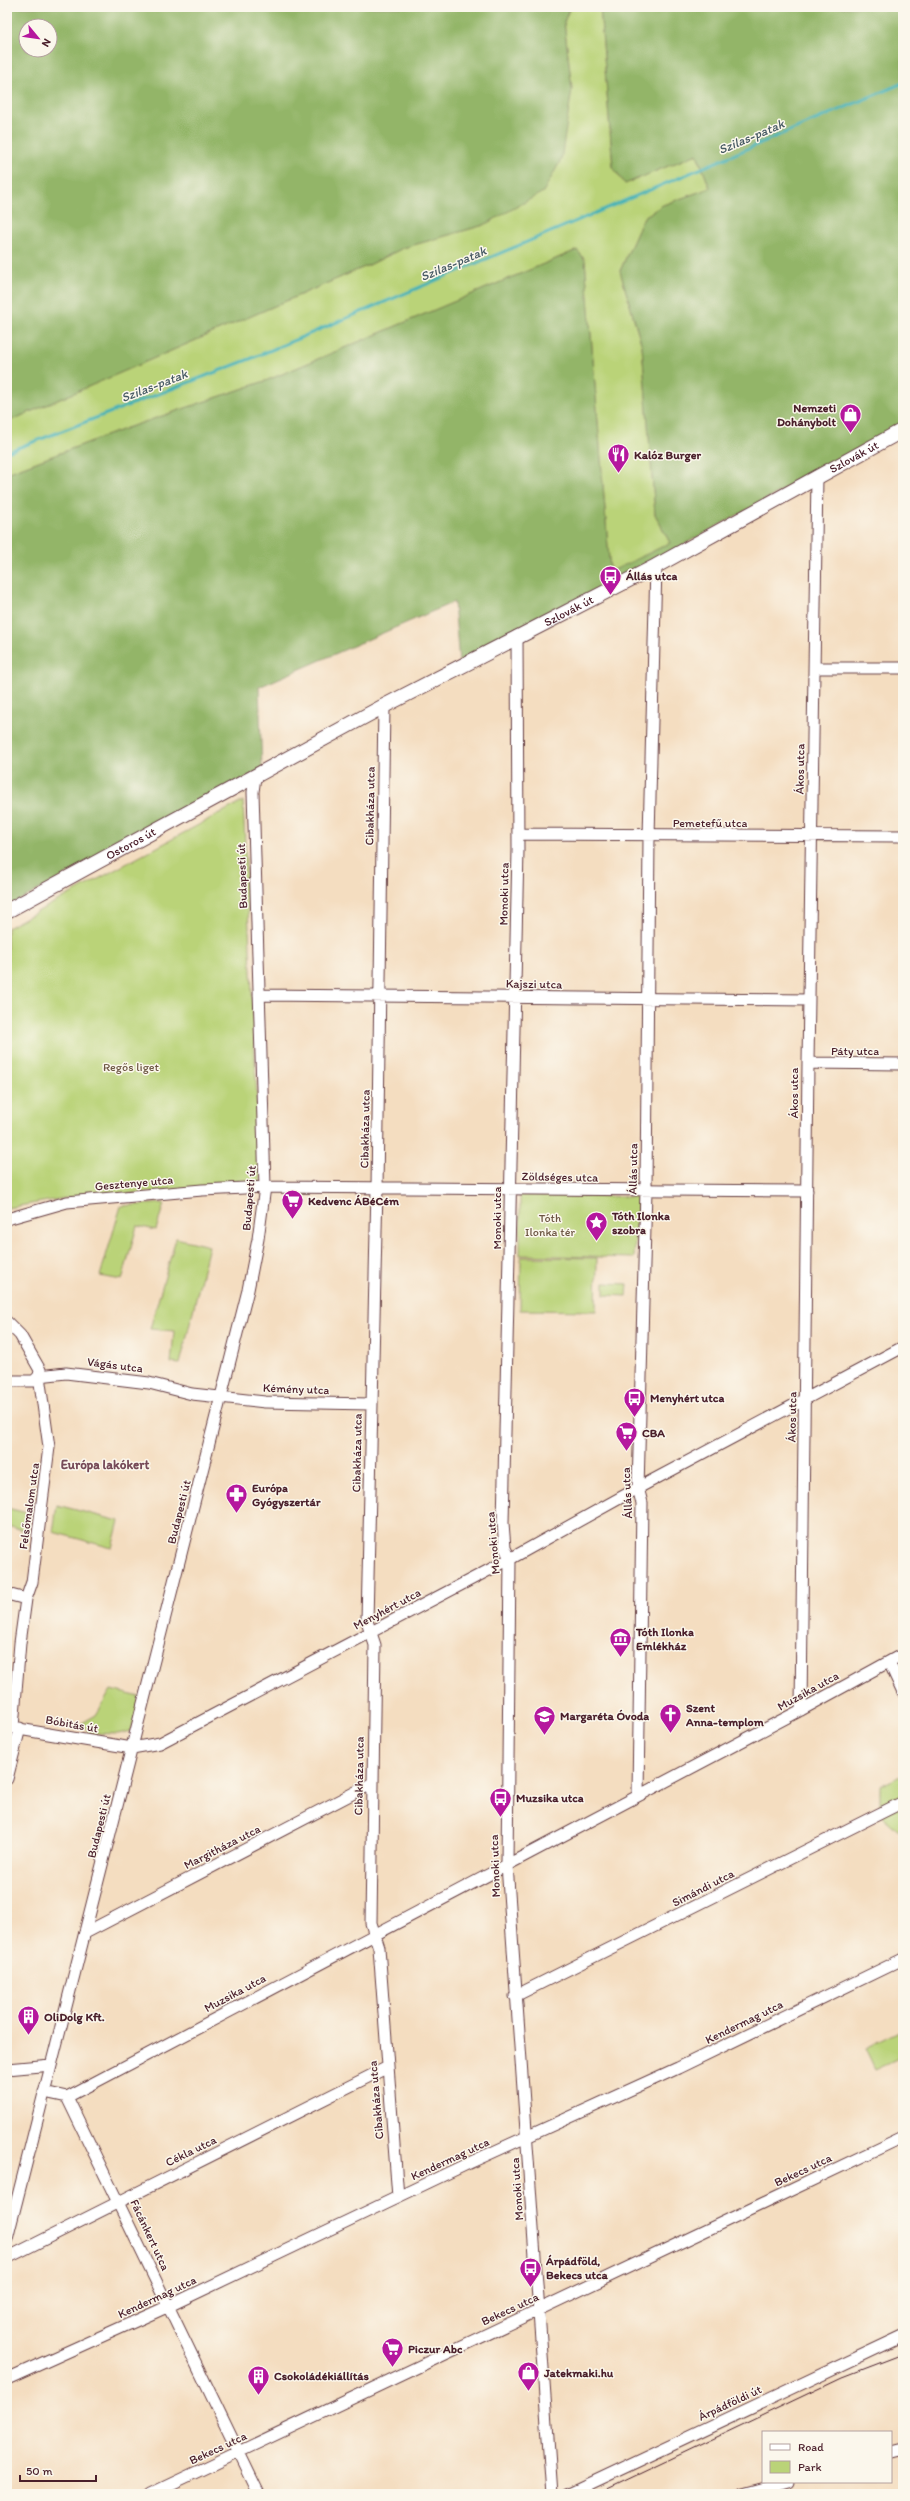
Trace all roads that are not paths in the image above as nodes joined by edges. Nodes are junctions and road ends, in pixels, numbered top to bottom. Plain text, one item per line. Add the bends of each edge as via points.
1 (903, 430) edge
2 (817, 476) junction
3 (656, 566) junction
4 (517, 636) junction
5 (816, 668) junction
6 (903, 668) edge
7 (384, 706) junction
8 (255, 777) junction
9 (518, 834) junction
10 (812, 835) junction
11 (649, 836) junction
12 (903, 836) edge
13 (7, 911) edge
14 (259, 994) junction
15 (515, 996) junction
16 (380, 997) junction
17 (648, 999) junction
18 (809, 1000) junction
19 (808, 1063) junction
20 (903, 1064) edge
21 (265, 1187) junction
22 (377, 1188) junction
23 (510, 1189) junction
24 (646, 1190) junction
25 (807, 1191) junction
26 (7, 1220) edge
27 (7, 1322) edge
28 (903, 1347) edge
29 (39, 1376) junction
30 (7, 1381) edge
31 (221, 1396) junction
32 (806, 1399) junction
33 (371, 1404) junction
34 (638, 1488) junction
35 (510, 1559) junction
36 (7, 1594) edge
37 (26, 1599) junction
38 (372, 1632) junction
39 (903, 1654) edge
40 (889, 1662) junction
41 (903, 1692) edge
42 (801, 1710) junction
43 (14, 1727) edge
44 (132, 1748) junction
45 (7, 1779) edge
46 (371, 1784) junction
47 (638, 1796) junction
48 (903, 1802) edge
49 (507, 1865) junction
50 (85, 1933) junction
51 (375, 1934) junction
52 (903, 1959) edge
53 (515, 1996) junction
54 (51, 2065) junction
55 (386, 2068) junction
56 (7, 2069) edge
57 (44, 2092) junction
58 (67, 2097) junction
59 (903, 2137) edge
60 (527, 2138) junction
61 (398, 2197) junction
62 (119, 2201) junction
63 (10, 2215) edge
64 (7, 2239) edge
65 (7, 2258) edge
66 (169, 2306) junction
67 (539, 2310) junction
68 (903, 2336) edge
69 (7, 2379) edge
70 (903, 2450) edge
71 (238, 2453) junction
72 (892, 2453) edge
73 (783, 2483) edge
74 (150, 2494) edge
75 (259, 2494) edge
76 (552, 2494) edge
77 (568, 2494) edge
78 (743, 2494) edge

1 - 2 main road, Szlovák út
2 - 3 main road, Szlovák út
2 - 5 street, Ákos utca
3 - 4 main road, Szlovák út
3 - 11 street, Állás utca
4 - 7 main road, Szlovák út
4 - 9 street, Monoki utca
5 - 6 street
5 - 10 street, Ákos utca
7 - 8 main road, Szlovák út
7 - 16 street, Cibakháza utca
8 - 13 main road, Ostoros út
8 - 14 street, Budapesti út via 253,792
9 - 11 street, Pemetefű utca
9 - 15 street, Monoki utca
10 - 11 street, Pemetefű utca
10 - 12 street, Pemetefű utca
10 - 18 street, Ákos utca
11 - 17 street, Állás utca
14 - 16 street, Kajszi utca
14 - 21 street, Budapesti út
15 - 16 street, Kajszi utca
15 - 17 street, Kajszi utca
15 - 23 street, Monoki utca
16 - 22 street, Cibakháza utca
17 - 18 street, Kajszi utca
17 - 24 street, Állás utca
18 - 19 street, Ákos utca
19 - 20 street, Páty utca
19 - 25 street, Ákos utca
21 - 22 street, Zöldséges utca
21 - 26 street, Gesztenye utca via 68,1202
21 - 31 street, Budapesti út via 248,1290
22 - 23 street, Zöldséges utca
22 - 33 street, Cibakháza utca
23 - 24 street, Zöldséges utca
23 - 35 street, Monoki utca via 503,1523 505,1548
24 - 25 street, Zöldséges utca
24 - 34 street, Állás utca
25 - 32 street, Ákos utca
27 - 29 street, Felsőmalom utca via 20,1335 40,1370
28 - 32 street, Menyhért utca
29 - 30 street, Vágás utca via 34,1381
29 - 31 street, Vágás utca via 66,1373 107,1376 192,1394
29 - 37 street, Felsőmalom utca via 48,1425 49,1458 32,1582
31 - 33 street, Kémény utca via 265,1402
31 - 44 street, Budapesti út
32 - 34 street, Menyhért utca
32 - 42 street, Ákos utca
33 - 38 street, Cibakháza utca via 367,1621
34 - 35 street, Menyhért utca
34 - 47 street, Állás utca via 642,1503
35 - 38 street, Menyhért utca
35 - 49 street, Monoki utca
36 - 37 street
37 - 43 street, Felsőmalom utca
38 - 44 street, Menyhért utca via 160,1744
38 - 46 street, Cibakháza utca via 375,1645
39 - 40 street, Muzsika utca
40 - 41 street
40 - 42 street, Muzsika utca
42 - 47 street, Muzsika utca
43 - 44 street, Bóbitás út
43 - 45 street, Felsőmalom utca
44 - 50 street, Budapesti út
46 - 50 street, Margitháza utca
46 - 51 street, Cibakháza utca via 371,1923
47 - 49 street, Muzsika utca
48 - 53 street, Simándi utca
49 - 51 street, Muzsika utca
49 - 53 street, Monoki utca
50 - 54 street, Budapesti út
51 - 55 street, Cibakháza utca via 379,1948
51 - 58 street, Muzsika utca
52 - 60 street, Kendermag utca
53 - 60 street, Monoki utca
54 - 56 street
54 - 57 street, Budapesti út
55 - 61 street, Cibakháza utca
55 - 62 street, Cékla utca
57 - 58 street
57 - 63 street, Budapesti út
58 - 62 street, Fácánkert utca
59 - 67 street, Bekecs utca
60 - 61 street, Kendermag utca
60 - 67 street, Monoki utca
61 - 66 street, Kendermag utca
62 - 65 street, Cékla utca
62 - 66 street, Fácánkert utca
63 - 64 street, Budapesti út
66 - 69 street, Kendermag utca
66 - 71 street, Fácánkert utca
67 - 71 street, Bekecs utca
67 - 76 street, Monoki utca
68 - 77 street, Árpádföldi út
70 - 72 street
71 - 74 street, Bekecs utca
71 - 75 street, Fácánkert utca
73 - 78 street

